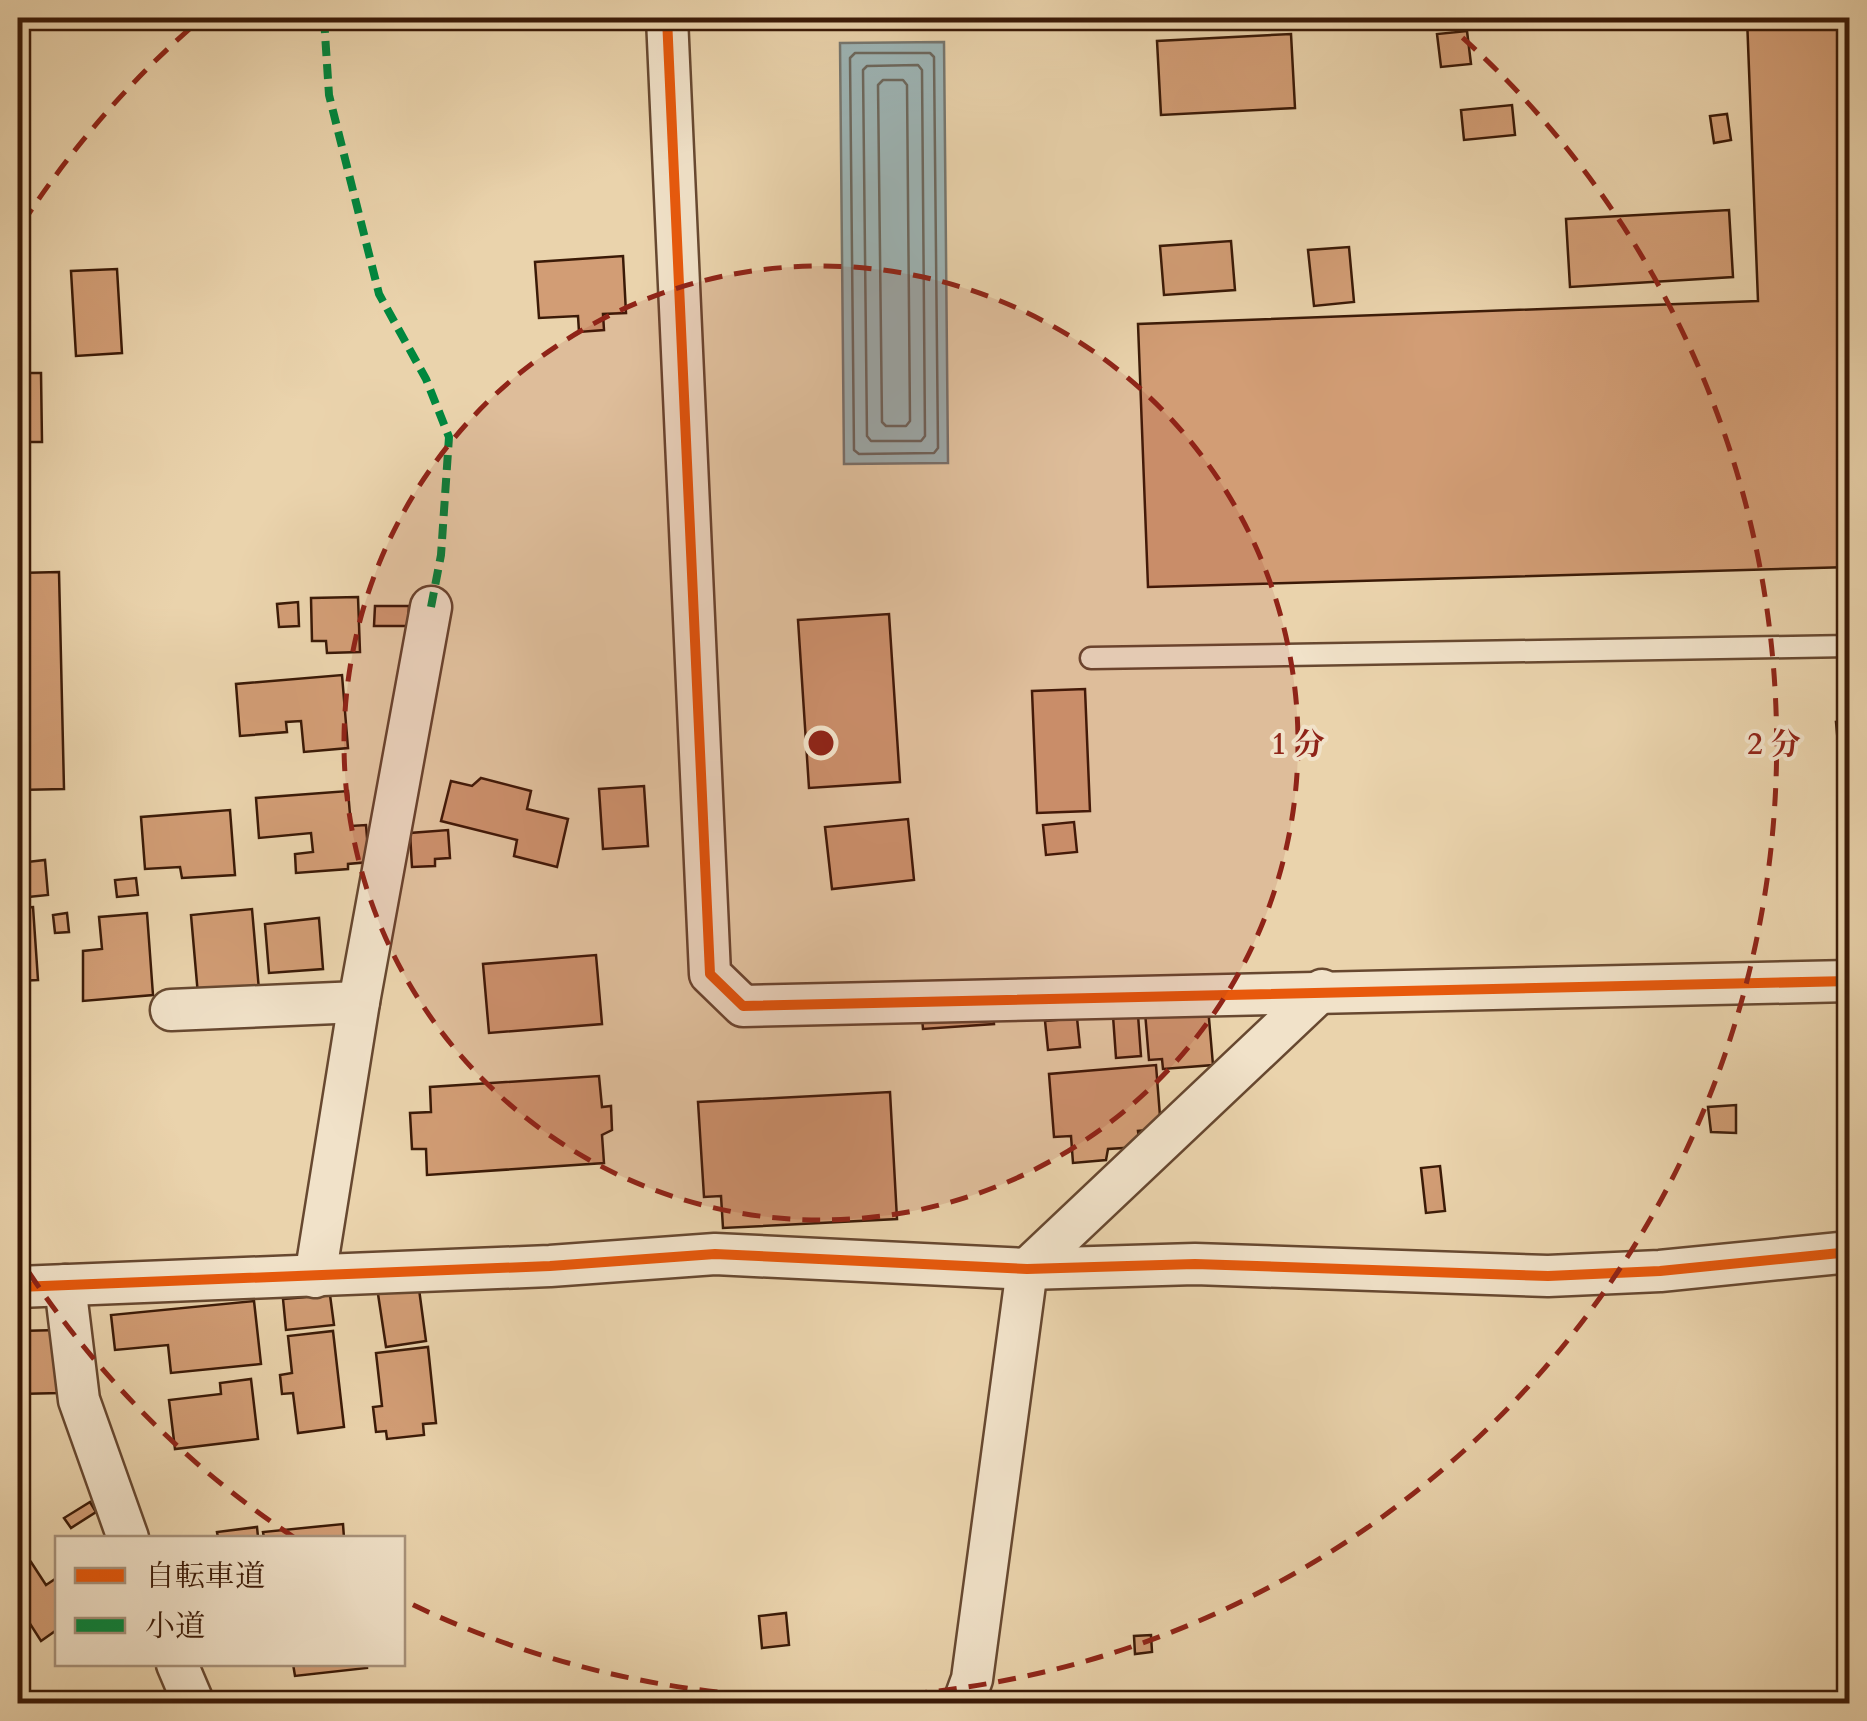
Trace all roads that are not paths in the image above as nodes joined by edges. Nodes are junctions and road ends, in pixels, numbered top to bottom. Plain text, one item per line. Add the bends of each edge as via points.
1 (667, 18) edge
2 (431, 608) dead end
3 (1850, 646) edge
4 (1091, 658) dead end
5 (1850, 981) edge
6 (1322, 990) junction
7 (359, 1002) junction
8 (171, 1010) dead end
9 (1850, 1252) edge
10 (1028, 1269) junction
11 (314, 1277) junction
12 (65, 1285) junction
13 (18, 1286) edge
14 (127, 1536) edge
15 (178, 1666) edge
16 (194, 1704) edge
17 (963, 1704) edge

1 - 6 street via 710,974 743,1006
2 - 7 street
3 - 4 lane
5 - 6 street
6 - 10 street
7 - 8 street
7 - 11 street
9 - 10 street via 1548,1276 1195,1264
10 - 11 street via 716,1254
10 - 17 street via 972,1679
11 - 12 street
12 - 13 street
12 - 14 street via 79,1400
15 - 16 street

